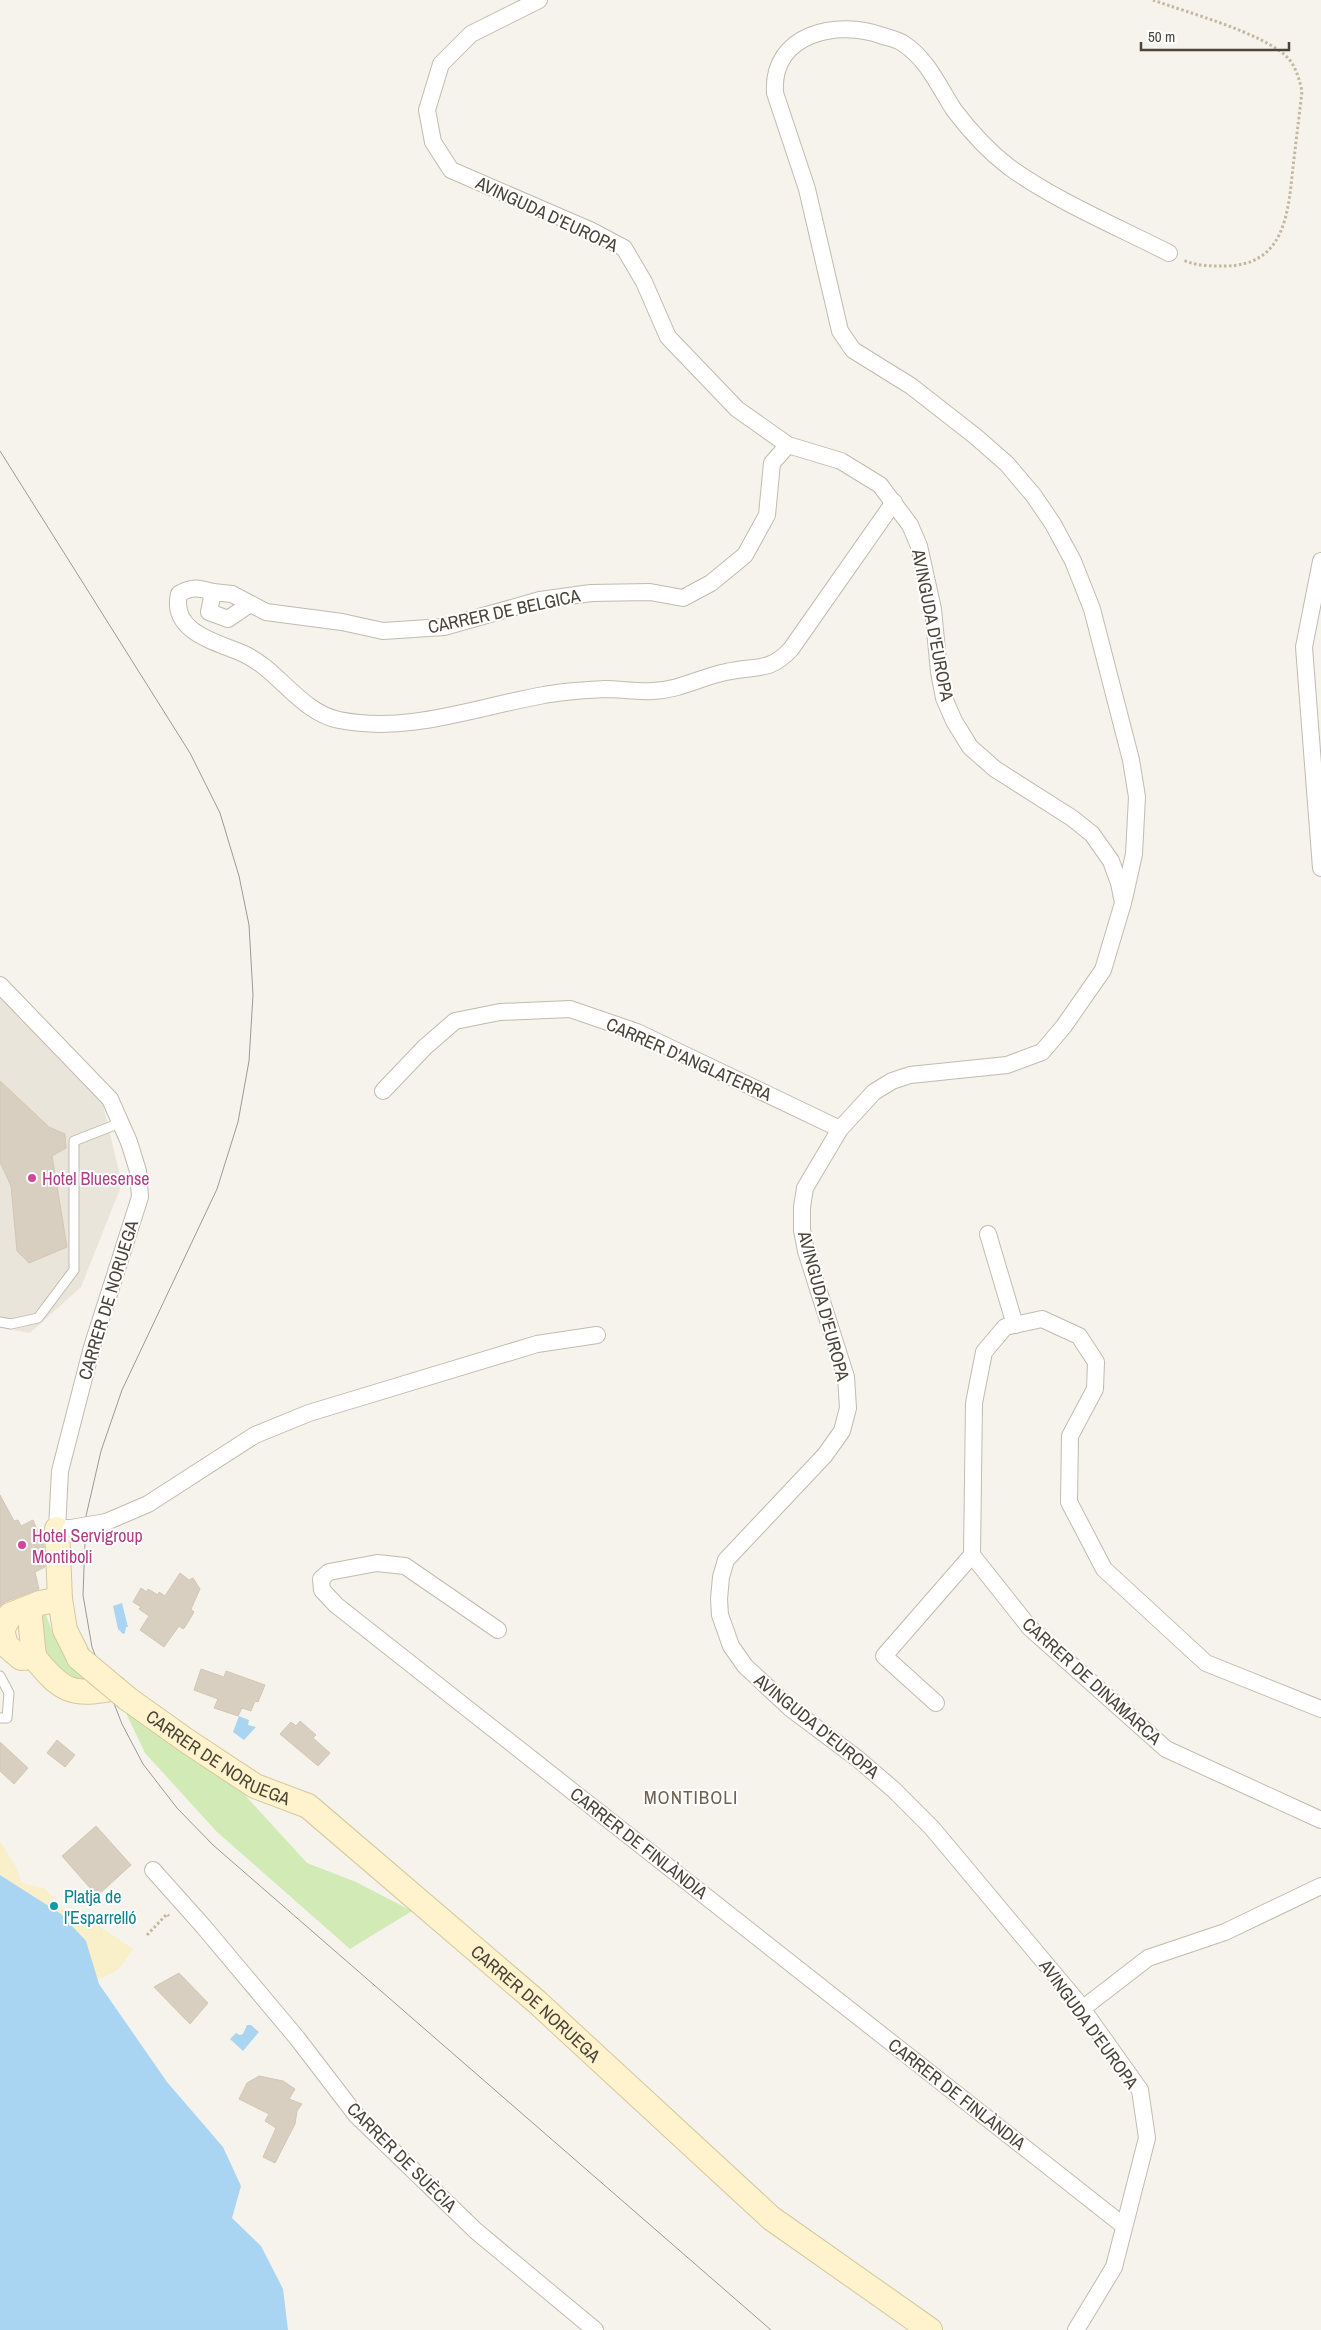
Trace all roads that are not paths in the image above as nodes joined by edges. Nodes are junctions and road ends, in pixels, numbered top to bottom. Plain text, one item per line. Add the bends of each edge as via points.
1 (539, 0) edge
2 (1169, 253) road end
3 (788, 445) junction
4 (894, 502) junction
5 (1321, 561) edge
6 (214, 592) junction
7 (250, 604) junction
8 (1321, 868) edge
9 (1123, 903) junction
10 (0, 985) edge
11 (383, 1091) dead end
12 (120, 1123) junction
13 (840, 1129) junction
14 (988, 1234) dead end
15 (0, 1322) edge
16 (1015, 1325) junction
17 (597, 1335) dead end
18 (64, 1528) junction
19 (972, 1555) junction
20 (60, 1599) junction
21 (29, 1608) junction
22 (498, 1630) dead end
23 (3, 1648) edge
24 (34, 1657) junction
25 (0, 1676) edge
26 (122, 1693) junction
27 (936, 1703) dead end
28 (1321, 1709) edge
29 (0, 1718) edge
30 (1321, 1820) edge
31 (153, 1870) dead end
32 (1321, 1886) edge
33 (1082, 2008) junction
34 (1124, 2226) junction
35 (595, 2330) edge
36 (930, 2330) edge
37 (1076, 2330) edge

1 - 3 street, AVINGUDA D'EUROPA via 471,34 441,64 427,110 434,142 451,170 624,248 644,282 668,337 737,409
2 - 9 street via 1027,180 997,158 954,110 922,60 903,43 870,31 840,28 813,34 793,46 779,64 774,76 775,93 807,189 840,331 853,350 911,386 1007,464 1034,496 1073,561 1092,609 1138,797 1134,854
3 - 4 street, AVINGUDA D'EUROPA via 841,460 880,485
3 - 7 street, CARRER DE BELGICA via 772,463 767,515 745,554 711,583 683,598 650,592 591,593 540,600 444,627 383,631 266,612
4 - 6 street, CARRER DE BELGICA via 782,660 771,666 725,672 676,688 560,693 419,721 378,723 340,720 312,708 260,662 214,643 189,628 177,603 179,594 195,587
4 - 9 street, AVINGUDA D'EUROPA via 910,525 926,569 939,672 944,698 954,721 970,747 995,769 1092,834 1111,861
5 - 8 street via 1304,647
6 - 7 street, CARRER DE BELGICA via 232,594
6 - 7 street via 208,612 228,619
9 - 13 street, AVINGUDA D'EUROPA via 1103,970 1042,1052 1007,1065 910,1075 892,1081 874,1092
10 - 12 street, CARRER DE NORUEGA via 110,1099
11 - 13 street, CARRER D'ANGLATERRA via 455,1021 500,1012 570,1009 637,1032
12 - 15 lane via 74,1141 74,1270 38,1318 11,1324
12 - 18 street, CARRER DE NORUEGA via 138,1171 140,1197 92,1347 60,1471
13 - 33 street, AVINGUDA D'EUROPA via 805,1188 802,1230 846,1377 848,1408 842,1431 826,1455 726,1560 718,1599 722,1623 731,1646 765,1686 858,1759 932,1828
14 - 16 street
16 - 19 street via 1005,1328 984,1352 974,1403
16 - 28 street via 1042,1319 1079,1336 1096,1362 1095,1389 1070,1436 1069,1502 1104,1569 1206,1663
17 - 18 street, bridge via 537,1344 309,1413 255,1435 148,1504 106,1522
18 - 20 street, CARRER DE NORUEGA
19 - 27 street via 884,1656
19 - 30 street, CARRER DE DINAMARCA via 1030,1628 1166,1749
20 - 21 street
20 - 26 street, CARRER DE NORUEGA, bridge via 65,1630 79,1658
21 - 23 street via 10,1615 2,1630
21 - 24 street
22 - 34 street, CARRER DE FINLÀNDIA via 405,1566 377,1563 330,1572 321,1579 322,1590 336,1605
23 - 24 street via 21,1658
24 - 26 street via 51,1678 73,1692
25 - 29 lane via 9,1694 7,1718
26 - 36 street, CARRER DE NORUEGA via 255,1786 308,1806 537,2002 771,2218
31 - 35 street, CARRER DE SUÈCIA via 297,2038 356,2115 476,2231
32 - 33 street via 1225,1932 1148,1958
33 - 34 street, AVINGUDA D'EUROPA via 1140,2090 1147,2138
34 - 37 street, AVINGUDA D'EUROPA via 1114,2267

